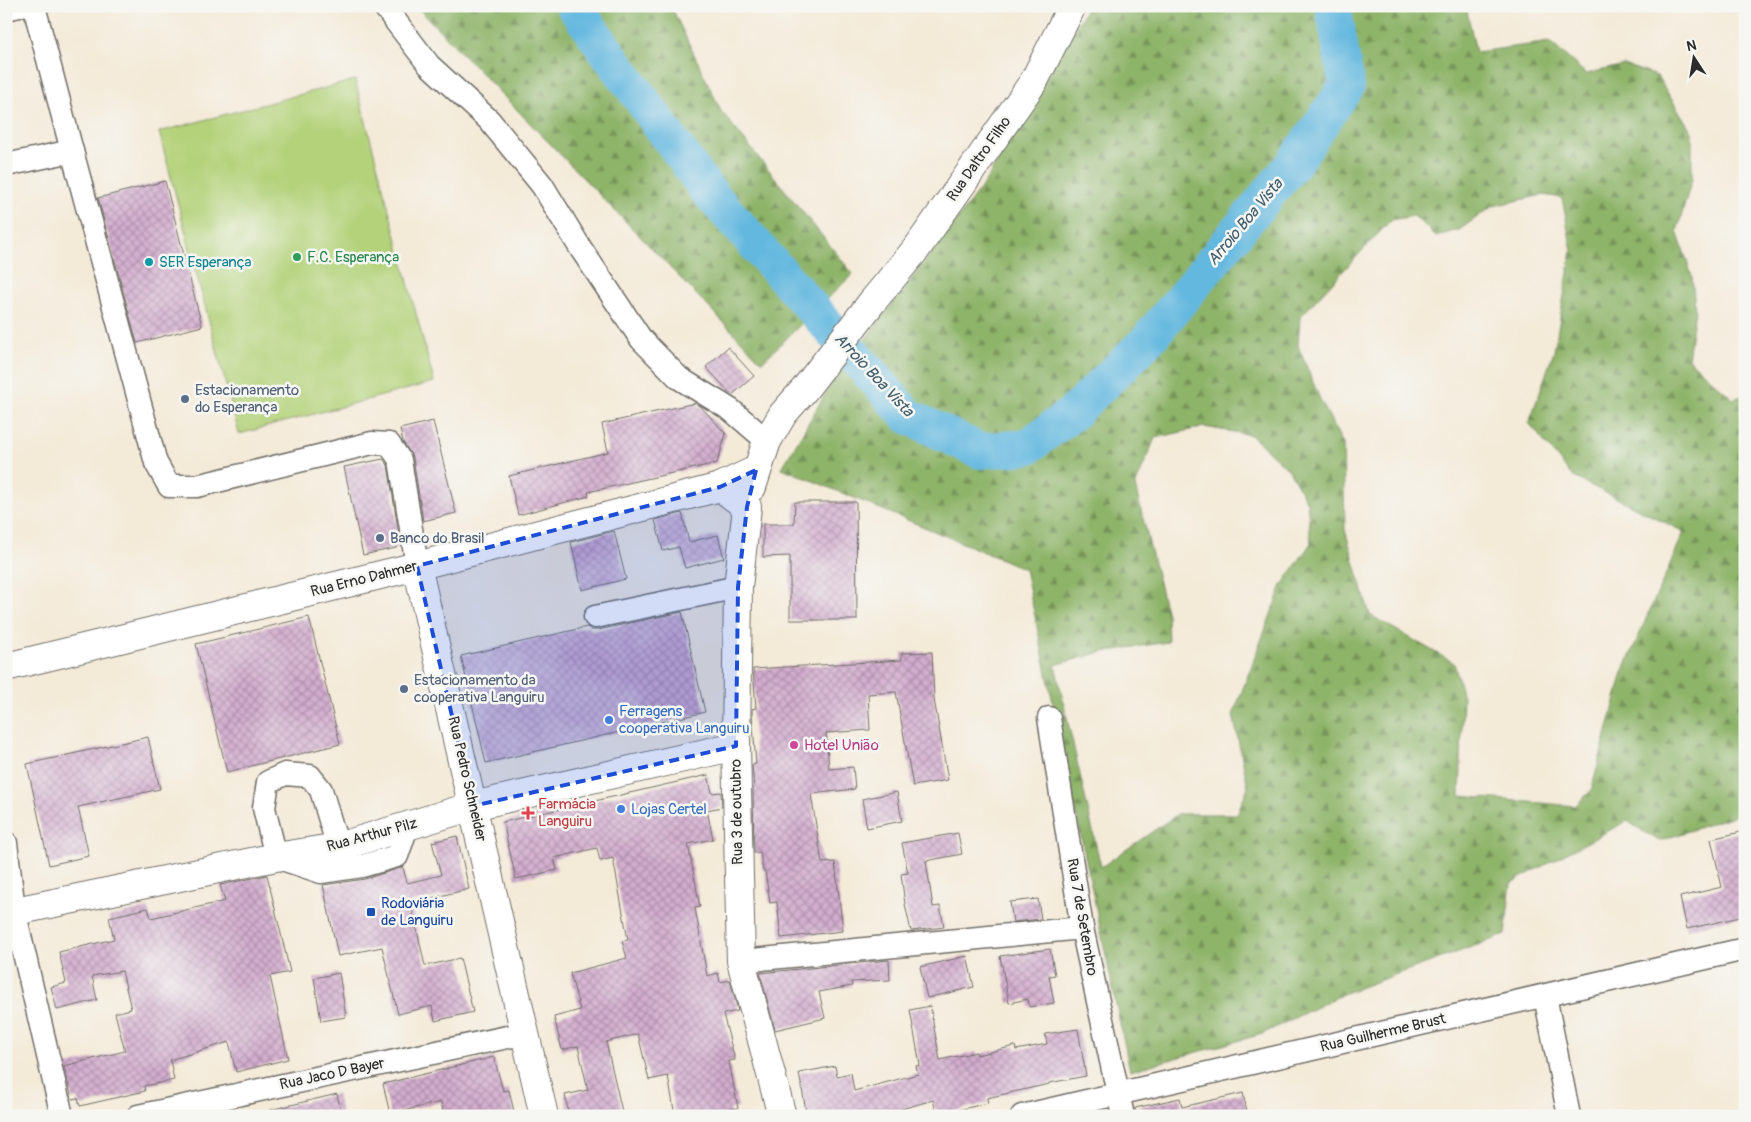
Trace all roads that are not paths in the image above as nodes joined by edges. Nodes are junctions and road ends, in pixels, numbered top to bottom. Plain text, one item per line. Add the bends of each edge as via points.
1 (20, 6) edge
2 (34, 6) edge
3 (384, 6) edge
4 (1072, 6) edge
5 (6, 9) edge
6 (72, 152) junction
7 (6, 165) edge
8 (804, 390) joint
9 (767, 441) junction
10 (756, 470) junction
11 (720, 487) junction
12 (747, 507) junction
13 (417, 566) junction
14 (738, 587) junction
15 (595, 617) dead end
16 (6, 667) edge
17 (1049, 718) dead end
18 (736, 746) junction
19 (473, 806) junction
20 (407, 826) junction
21 (6, 843) edge
22 (338, 847) junction
23 (276, 858) junction
24 (10, 912) edge
25 (1082, 928) junction
26 (1745, 949) edge
27 (741, 961) junction
28 (1545, 996) junction
29 (526, 1033) junction
30 (1117, 1093) junction
31 (62, 1116) edge
32 (138, 1116) edge
33 (544, 1116) edge
34 (782, 1116) edge
35 (1022, 1116) edge
36 (1122, 1116) edge
37 (1569, 1116) edge

1 - 5 street
2 - 6 street
3 - 9 street via 430,65 489,120 542,186 580,249 641,338 679,378 732,410
4 - 8 main road, Rua Daltro Filho via 1034,81 917,248
6 - 7 street
6 - 13 street, Rua Pedro Schneider via 156,463 169,486 197,486 372,443 389,444 400,460
8 - 9 main road, Rua 3 de outubro via 783,414
9 - 10 main road, Rua 3 de outubro
10 - 11 main road, Rua Erno Dahmer
10 - 12 main road, Rua 3 de outubro
11 - 12 main road
11 - 13 main road, Rua Erno Dahmer
12 - 14 main road, Rua 3 de outubro
13 - 16 main road, Rua Erno Dahmer
13 - 19 main road, Rua Pedro Schneider
14 - 15 street
14 - 18 main road, Rua 3 de outubro
17 - 25 street, Rua 7 de Setembro
18 - 19 main road, Rua Arthur Pilz
18 - 27 main road, Rua 3 de outubro
19 - 20 main road, Rua Arthur Pilz
19 - 29 main road, Rua Pedro Schneider
20 - 22 main road, Rua Arthur Pilz
20 - 23 street via 397,856 362,866 321,872
21 - 24 street
22 - 23 main road, Rua Arthur Pilz
22 - 23 street via 321,790 310,776 285,774 268,782 264,808
23 - 24 main road, Rua Arthur Pilz
24 - 31 street
25 - 27 street
25 - 30 street, Rua 7 de Setembro
26 - 28 street, Rua Guilherme Brust
27 - 34 main road, Rua 3 de outubro
28 - 30 street, Rua Guilherme Brust
28 - 37 street
29 - 32 street, Rua Jaco D Bayer
29 - 33 main road, Rua Pedro Schneider
30 - 35 street, Rua Guilherme Brust
30 - 36 street, Rua 7 de Setembro

